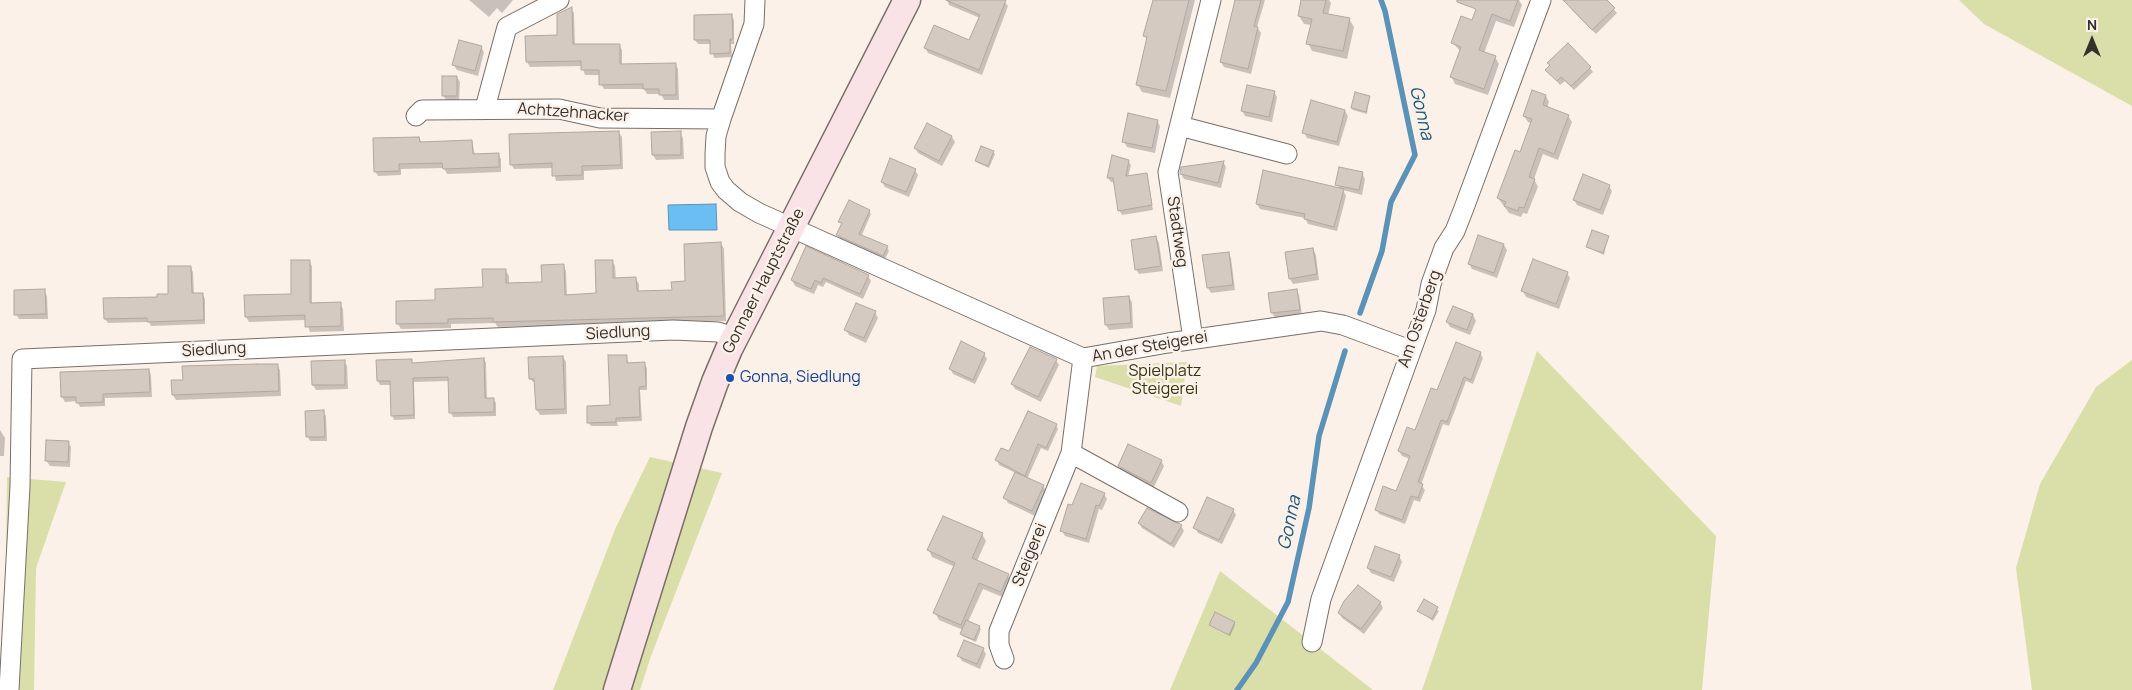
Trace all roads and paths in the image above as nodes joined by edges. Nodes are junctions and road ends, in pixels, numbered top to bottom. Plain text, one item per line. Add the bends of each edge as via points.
1 (560, 0) edge
2 (755, 0) edge
3 (907, 0) edge
4 (1211, 0) edge
5 (1541, 0) edge
6 (485, 108) junction
7 (416, 116) dead end
8 (721, 118) junction
9 (1180, 126) junction
10 (1287, 154) dead end
11 (791, 228) junction
12 (735, 338) junction
13 (1193, 339) junction
14 (1410, 350) junction
15 (1083, 358) junction
16 (1071, 453) junction
17 (1178, 512) dead end
18 (1312, 642) dead end
19 (1004, 659) dead end
20 (10, 690) edge
21 (617, 690) edge

1 - 6 street via 507,27
2 - 8 street via 754,24
3 - 11 main road, Gonnaer Hauptstraße
4 - 9 street, Stadtweg
5 - 14 street, Am Osterberg via 1464,208 1444,248 1429,290 1426,310
6 - 7 street, Achtzehnacker via 422,110
6 - 8 street, Achtzehnacker via 559,109 600,118
8 - 11 street via 715,154 720,182 740,202
9 - 10 street
9 - 13 street, Stadtweg via 1168,172
11 - 12 main road, Gonnaer Hauptstraße
11 - 15 street, An der Steigerei
12 - 20 street, Siedlung via 720,332 673,330 22,359 20,486
12 - 21 main road, Gonnaer Hauptstraße via 704,412
13 - 14 street, An der Steigerei via 1321,321 1343,325
13 - 15 street, An der Steigerei
14 - 18 street, Am Osterberg via 1320,599
15 - 16 street, Steigerei
16 - 17 street
16 - 19 street, Steigerei via 1000,631 999,645

